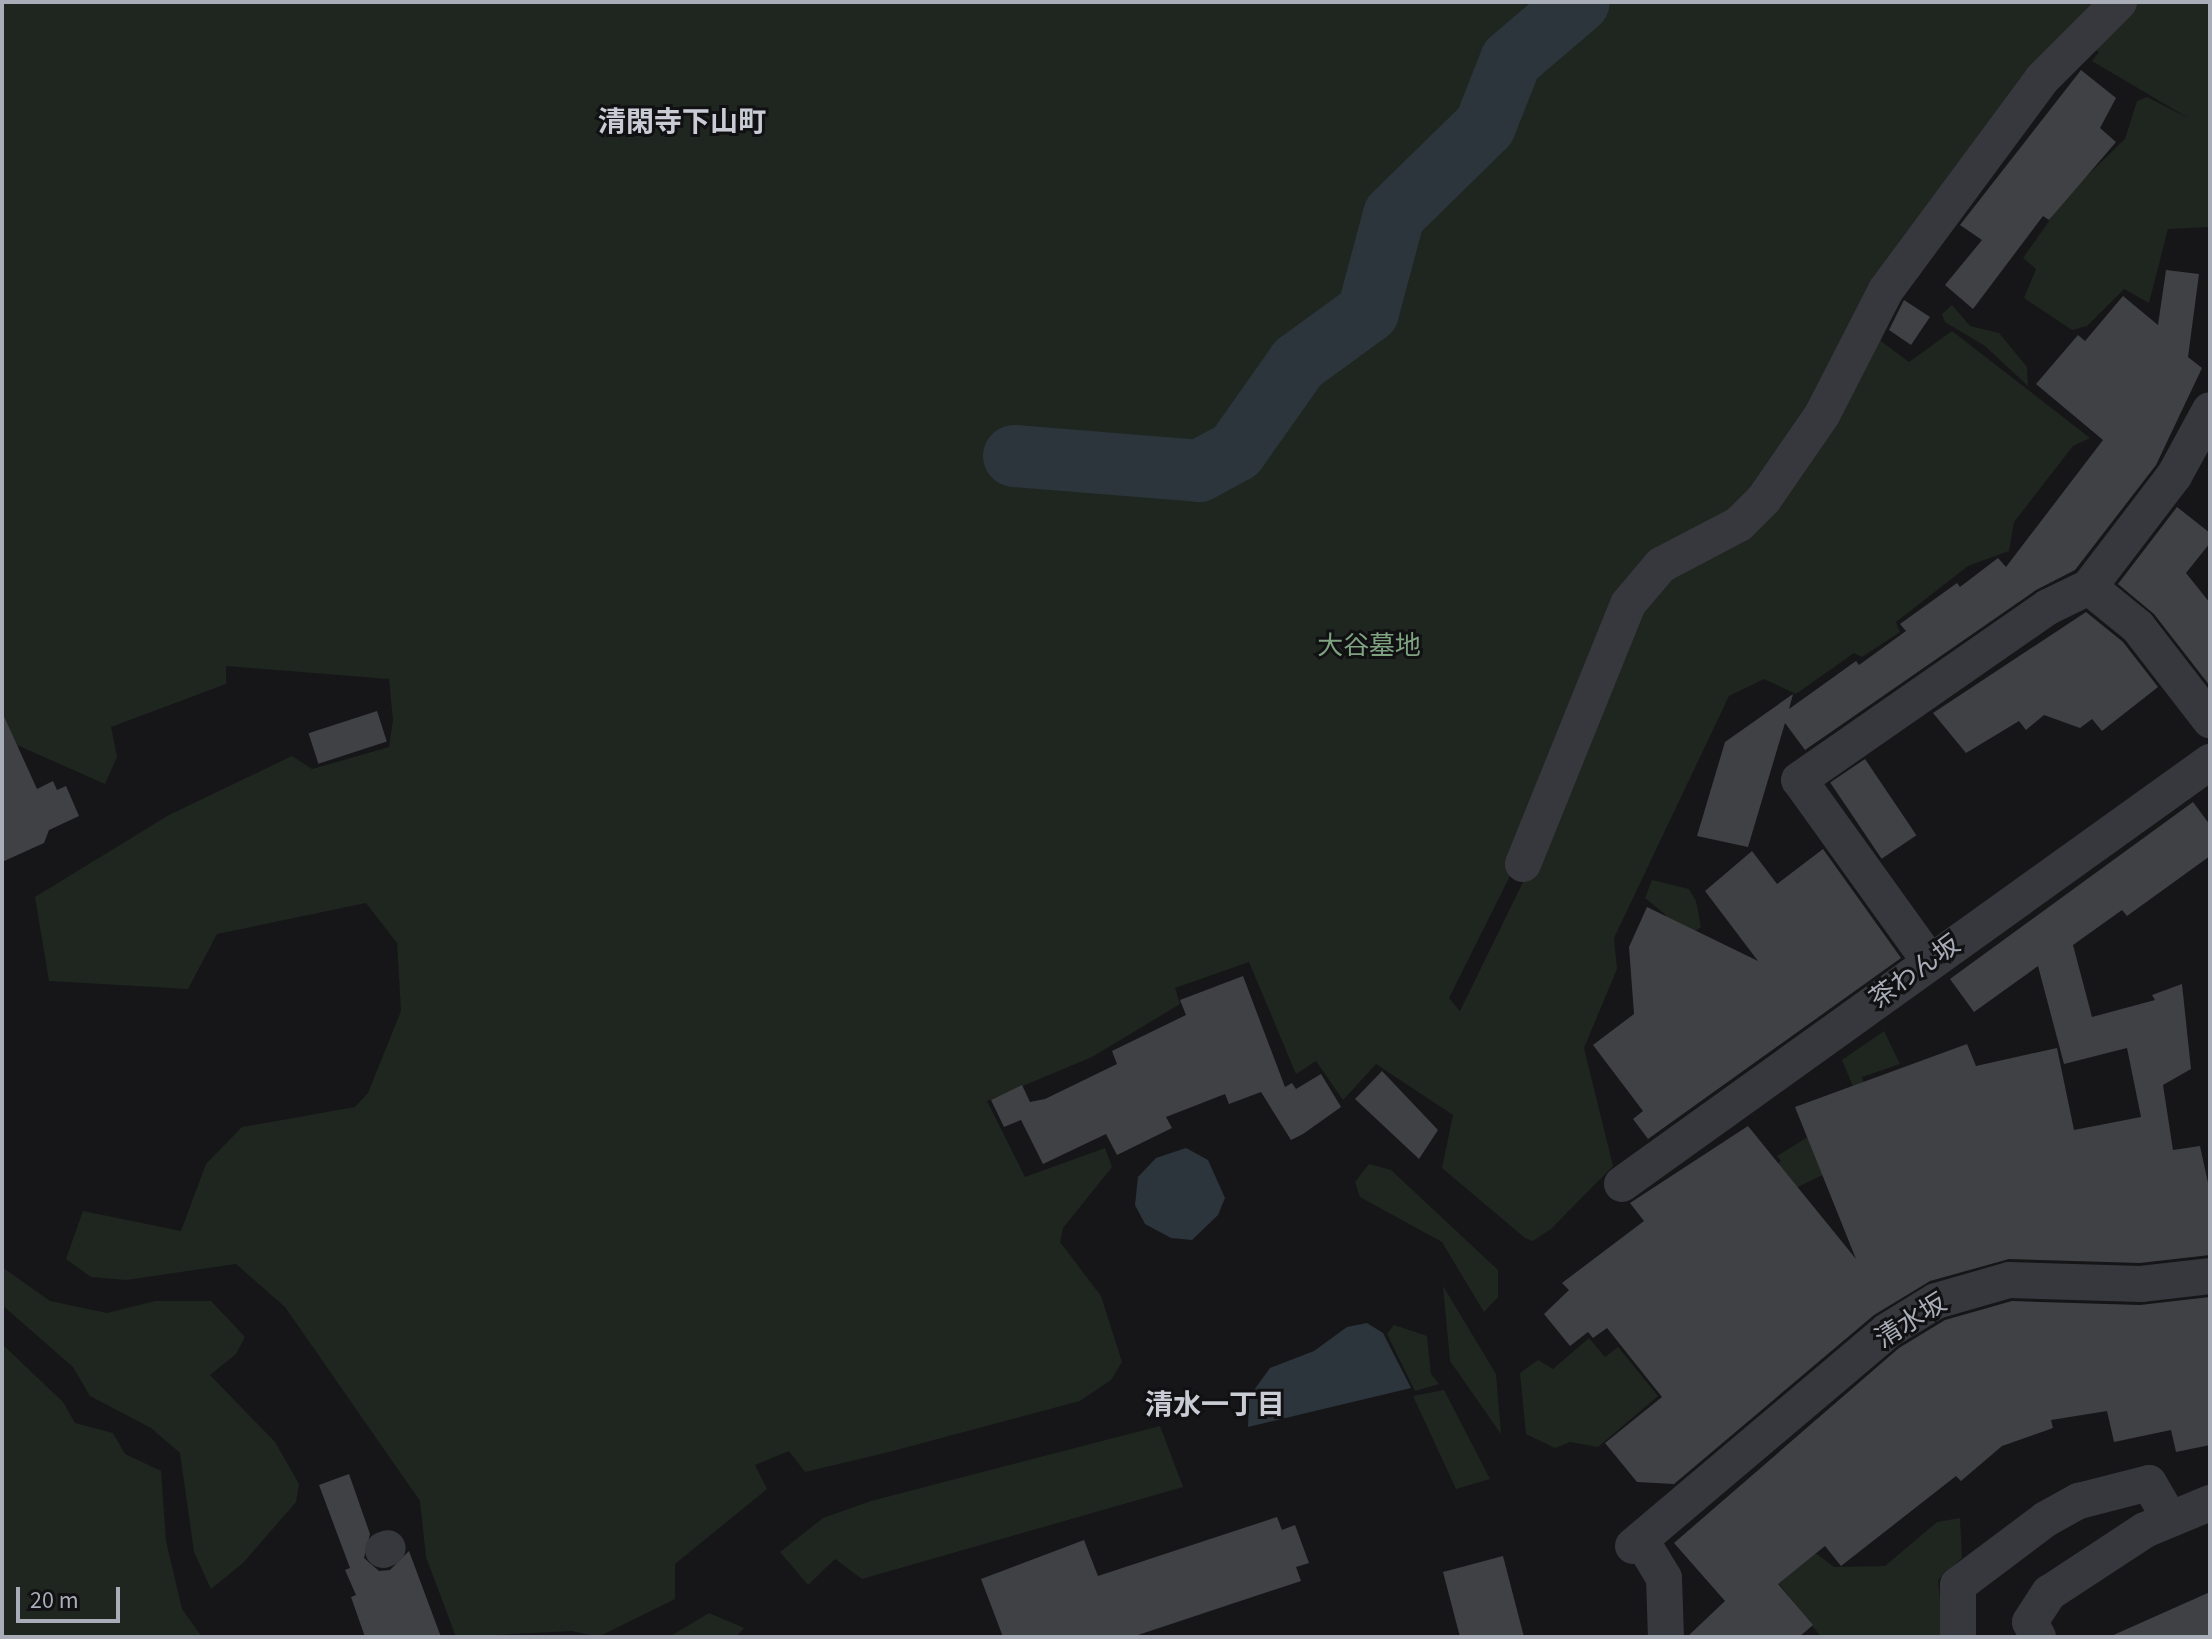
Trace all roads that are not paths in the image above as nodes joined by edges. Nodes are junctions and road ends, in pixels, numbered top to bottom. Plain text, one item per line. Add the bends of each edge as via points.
1 (2119, 2) edge
2 (2210, 410) edge
3 (2089, 587) junction
4 (2210, 720) edge
5 (2210, 762) edge
6 (1523, 864) dead end
7 (1930, 962) junction
8 (1622, 1184) dead end
9 (2210, 1276) edge
10 (2210, 1503) edge
11 (2169, 1517) junction
12 (1666, 1637) edge
13 (1958, 1637) edge
14 (2038, 1637) edge

1 - 6 street via 2042,79 1886,290 1822,415 1764,499 1739,524 1661,565 1628,604
2 - 3 street via 2174,476
3 - 4 street via 2138,627
3 - 7 street via 2048,607 1799,780
5 - 7 street, 茶わん坂
7 - 8 street, 茶わん坂
9 - 12 street, 清水坂 via 2141,1284 2009,1280 1936,1301 1887,1331 1637,1543 1664,1578
10 - 11 street
11 - 13 street via 2149,1483 2079,1501 2046,1519 1958,1585
11 - 14 street via 2039,1601 2030,1622

